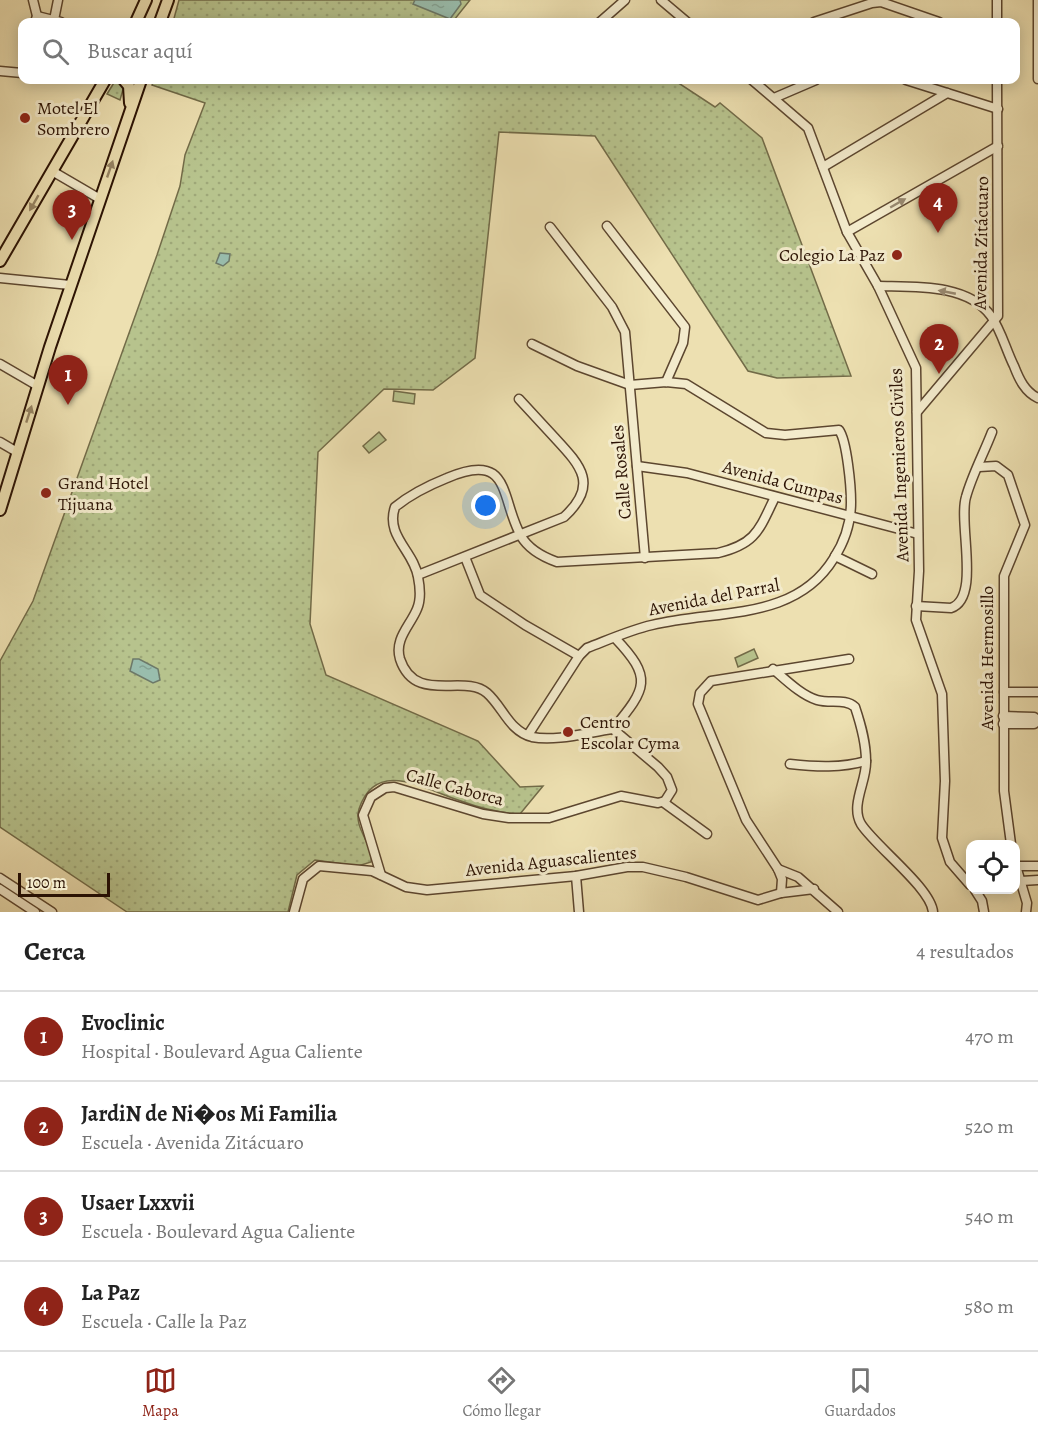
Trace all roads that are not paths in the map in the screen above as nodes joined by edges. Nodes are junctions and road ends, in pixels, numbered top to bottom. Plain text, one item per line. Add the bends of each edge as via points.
1 (33, 0) edge
2 (58, 0) edge
3 (146, 0) edge
4 (168, 0) edge
5 (625, 0) edge
6 (997, 0) edge
7 (1038, 0) edge
8 (666, 1) edge
9 (36, 18) edge
10 (57, 18) edge
11 (138, 18) edge
12 (161, 18) edge
13 (605, 18) edge
14 (683, 18) edge
15 (826, 18) edge
16 (927, 18) edge
17 (997, 18) edge
18 (0, 71) edge
19 (18, 73) edge
20 (1038, 79) edge
21 (103, 84) edge
22 (127, 84) edge
23 (140, 84) edge
24 (757, 84) edge
25 (807, 84) edge
26 (919, 84) edge
27 (997, 84) edge
28 (947, 93) junction
29 (774, 98) junction
30 (998, 109) junction
31 (130, 112) junction
32 (998, 146) junction
33 (823, 167) junction
34 (52, 171) junction
35 (100, 199) junction
36 (607, 226) dead end
37 (550, 227) dead end
38 (847, 232) junction
39 (0, 261) edge
40 (0, 278) edge
41 (70, 285) junction
42 (878, 286) junction
43 (995, 322) junction
44 (532, 344) dead end
45 (0, 364) edge
46 (666, 382) junction
47 (630, 385) junction
48 (38, 386) junction
49 (1038, 398) edge
50 (519, 399) dead end
51 (917, 412) junction
52 (993, 432) dead end
53 (0, 442) edge
54 (17, 452) junction
55 (637, 466) junction
56 (979, 467) junction
57 (775, 497) junction
58 (0, 510) edge
59 (851, 518) junction
60 (918, 534) junction
61 (521, 536) junction
62 (835, 556) junction
63 (465, 557) junction
64 (645, 558) junction
65 (872, 574) dead end
66 (418, 575) junction
67 (916, 606) junction
68 (615, 638) junction
69 (579, 656) junction
70 (849, 659) dead end
71 (773, 669) junction
72 (1004, 692) junction
73 (1038, 692) edge
74 (1003, 720) junction
75 (1038, 721) edge
76 (613, 729) junction
77 (528, 735) junction
78 (866, 760) junction
79 (790, 764) dead end
80 (663, 802) junction
81 (707, 834) dead end
82 (1010, 840) edge
83 (1020, 866) edge
84 (1038, 866) edge
85 (778, 869) junction
86 (381, 874) junction
87 (576, 876) junction
88 (0, 878) edge
89 (1020, 878) edge
90 (966, 880) edge
91 (1038, 880) edge
92 (1021, 881) junction
93 (0, 889) edge
94 (814, 889) junction
95 (781, 893) junction
96 (978, 894) edge
97 (21, 897) junction
98 (18, 912) edge
99 (34, 912) edge
100 (52, 912) edge
101 (294, 912) edge
102 (579, 912) edge
103 (838, 912) edge
104 (933, 912) edge
105 (984, 912) edge
106 (1026, 912) edge

1 - 9 street
2 - 10 street
3 - 11 main road
4 - 12 main road
5 - 13 street
6 - 17 street
7 - 20 street
8 - 14 street
15 - 16 street via 880,2
18 - 19 street
21 - 34 main road
22 - 31 main road
23 - 31 main road
24 - 29 street, Avenida Ingenieros Civiles
25 - 29 street
26 - 28 street
27 - 30 street, Avenida Zitácuaro
28 - 30 street
28 - 33 street
29 - 33 street, Avenida Ingenieros Civiles via 808,128
30 - 32 street, Avenida Zitácuaro
35 -> 31 main road
38 -> 32 street
32 - 43 street, Avenida Zitácuaro via 999,311
33 - 38 street, Avenida Ingenieros Civiles
34 - 35 street
34 -> 39 main road
35 - 41 main road
36 - 46 street via 685,327 686,336
37 - 47 street, Calle Rosales via 622,322
38 - 42 street, Avenida Ingenieros Civiles
40 - 41 street
41 - 48 main road
43 -> 42 street via 981,306 956,293 923,287
42 - 51 street, Avenida Ingenieros Civiles via 914,362
43 - 49 street via 1026,390
43 - 51 street, Avenida Zitácuaro
44 - 47 street
45 - 48 street
46 - 47 street, Avenida del Parral
46 - 59 street, Avenida del Parral via 694,388 772,435 839,430 851,494
47 - 55 street, Calle Rosales
54 -> 48 main road
50 - 61 street via 576,461 584,479 579,500 564,517
51 - 60 street, Avenida Ingenieros Civiles
52 - 56 street
53 - 54 street
54 - 58 main road
55 - 57 street, Avenida Cumpas via 687,473
55 - 64 street, Calle Rosales
56 - 67 street via 964,510 967,582 963,598 951,608
56 - 72 street, Avenida Hermosillo via 996,466 1008,475 1025,525 1004,576
57 - 59 street, Avenida Cumpas
57 - 64 street via 758,532 738,548
59 - 60 street, Avenida Cumpas
59 - 62 street, Avenida del Parral
60 - 67 street, Avenida Ingenieros Civiles
61 - 63 street
61 - 64 street via 538,555 557,562
61 - 66 street via 500,481 474,469 459,473 412,493 395,507 392,526
62 - 65 street
62 - 68 street, Avenida del Parral via 807,591 794,598 753,609 652,625
63 - 66 street
63 - 69 street via 480,595
66 - 77 street via 420,599 399,649 405,668 423,684 434,687 479,688 510,722
67 - 90 street, Avenida Ingenieros Civiles via 918,631 942,694 942,838 950,862
68 - 69 street, Avenida del Parral via 587,648
68 - 76 street via 633,657 641,680 638,697
69 - 77 street, Avenida del Parral
70 - 71 street
71 - 78 street via 808,697 846,702 855,707
71 - 85 street via 711,681 700,693 698,704 746,820
72 - 73 street
72 - 74 street, Avenida Hermosillo
74 - 75 street via 1034,724
74 - 82 street, Avenida Hermosillo via 1004,791
76 - 77 street via 551,737
76 - 80 street via 668,777 672,790
78 - 79 street via 820,767
78 - 104 street via 858,800 860,823 926,895
80 - 81 street
80 - 86 street, Calle Caborca via 621,796 549,818 509,818 483,814 403,788 385,788 371,797 363,815
83 - 84 street
85 - 94 street via 788,871
85 - 95 street
86 - 87 street, Avenida Aguascalientes via 406,887 427,890
86 - 101 street via 319,866 300,885
87 - 95 street, Avenida Aguascalientes via 643,867 758,900
87 - 102 street
88 - 97 street
89 - 92 street
91 - 92 street
92 - 106 street
93 - 97 street
94 - 95 street, Avenida Aguascalientes
94 - 103 street
96 - 105 street
97 - 98 street
97 - 99 street
97 - 100 street

